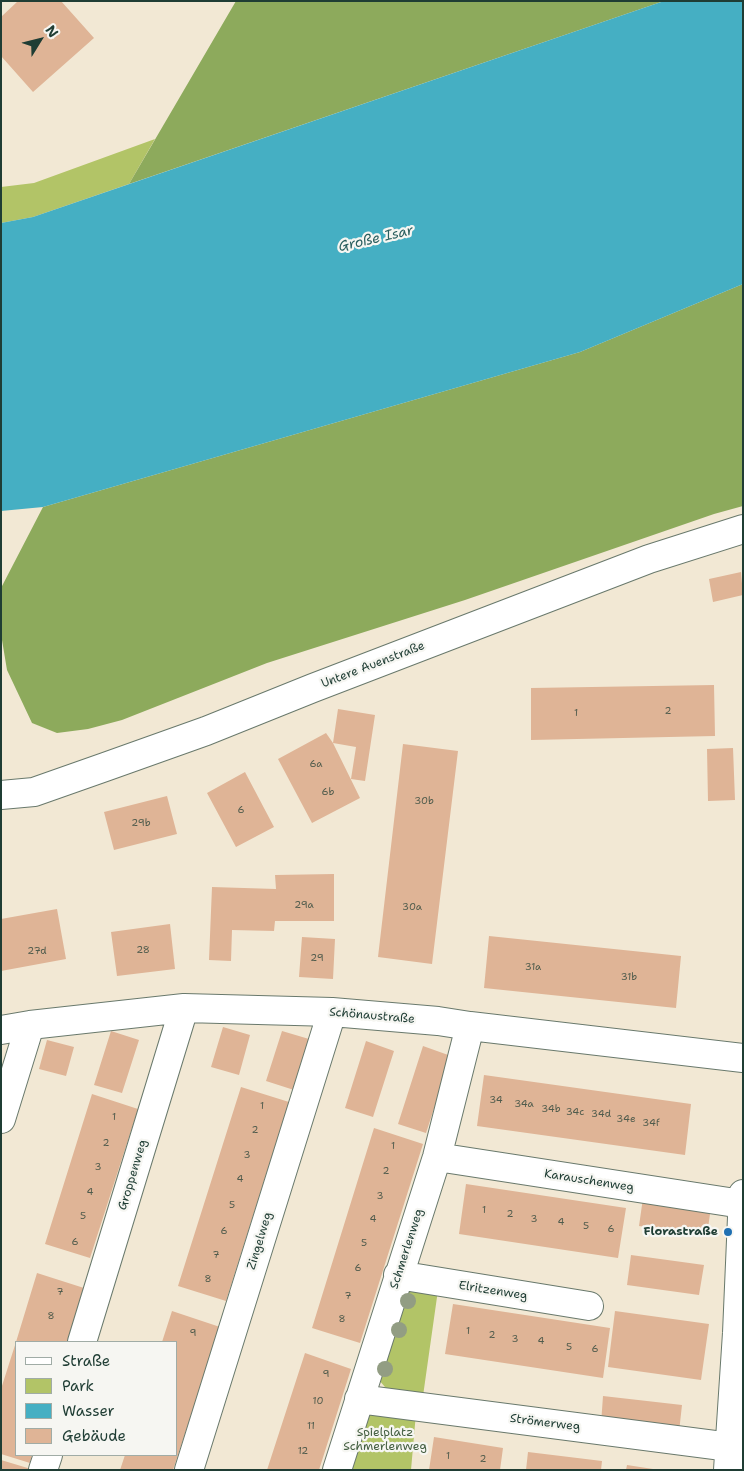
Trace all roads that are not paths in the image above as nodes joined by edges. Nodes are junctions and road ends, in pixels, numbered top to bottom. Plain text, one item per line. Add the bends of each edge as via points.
1 (743, 529) edge
2 (1, 795) edge
3 (184, 1008) junction
4 (332, 1012) junction
5 (30, 1025) junction
6 (470, 1026) junction
7 (1, 1030) edge
8 (743, 1058) edge
9 (1, 1119) edge
10 (436, 1158) junction
11 (742, 1209) edge
12 (398, 1276) junction
13 (589, 1306) dead end
14 (82, 1341) edge
15 (359, 1399) junction
16 (48, 1456) edge
17 (729, 1458) edge
18 (43, 1470) edge
19 (189, 1470) edge
20 (337, 1470) edge

1 - 2 street, Untere Auenstraße via 649,559 115,764 34,792
3 - 4 street, Schönaustraße
3 - 5 street, Schönaustraße
3 - 14 street, Groppenweg
4 - 6 street, Schönaustraße
4 - 19 street, Zingelweg
5 - 7 street, Schönaustraße
5 - 9 street
6 - 8 street, Schönaustraße
6 - 10 street, Schmerlenweg
10 - 11 street, Karauschenweg
10 - 12 street, Schmerlenweg
11 - 17 street
12 - 13 street, Elritzenweg
12 - 15 street, Schmerlenweg
15 - 17 street, Strömerweg
15 - 20 street, Schmerlenweg
16 - 18 street

